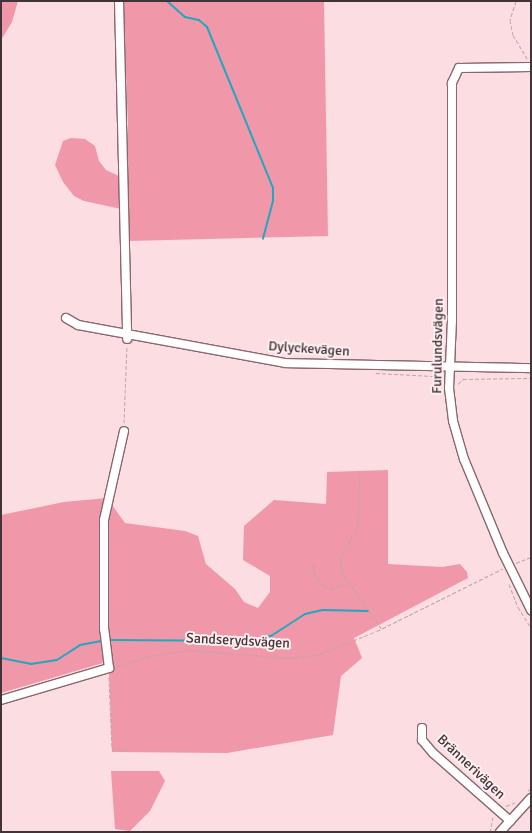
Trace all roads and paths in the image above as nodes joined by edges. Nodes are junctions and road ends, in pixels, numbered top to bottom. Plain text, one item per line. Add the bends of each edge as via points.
1 (119, 1) edge
2 (516, 1) edge
3 (531, 63) edge
4 (531, 67) edge
5 (66, 318) dead end
6 (127, 336) junction
7 (450, 368) junction
8 (531, 368) edge
9 (371, 373) dead end
10 (531, 378) edge
11 (449, 388) junction
12 (124, 431) joint
13 (360, 473) dead end
14 (531, 557) edge
15 (313, 564) dead end
16 (506, 567) junction
17 (506, 575) dead end
18 (508, 581) dead end
19 (349, 584) junction
20 (531, 610) edge
21 (382, 628) junction
22 (531, 628) edge
23 (108, 668) junction
24 (1, 700) edge
25 (422, 728) dead end
26 (127, 751) dead end
27 (531, 798) edge
28 (510, 821) junction
29 (500, 832) edge

1 - 6 street
2 - 3 path via 510,20 513,35
4 - 7 street, Furulundsvägen via 459,68 452,83
5 - 6 street, Dylyckevägen via 78,325
6 - 7 street, Dylyckevägen via 285,363
6 - 12 path
7 - 8 street, Dylyckevägen
7 - 11 street, Furulundsvägen
9 - 11 path via 433,376 443,383 445,388
10 - 11 path via 463,379
11 - 16 street, Furulundsvägen via 453,421 464,459
12 - 23 street via 119,462 105,505 104,629
13 - 19 path via 358,525 340,562 341,571
14 - 16 path, Sandserydsvägen
15 - 19 path via 314,572 322,586 330,589
16 - 17 path
16 - 20 street, Furulundsvägen
16 - 21 path, Sandserydsvägen
18 - 22 path via 518,607
19 - 21 path
21 - 23 path, Sandserydsvägen via 320,654 289,658 188,650 150,656
23 - 24 street
23 - 26 path via 112,748
25 - 28 street, Brännerivägen via 422,740 433,753
27 - 28 street
28 - 29 street

